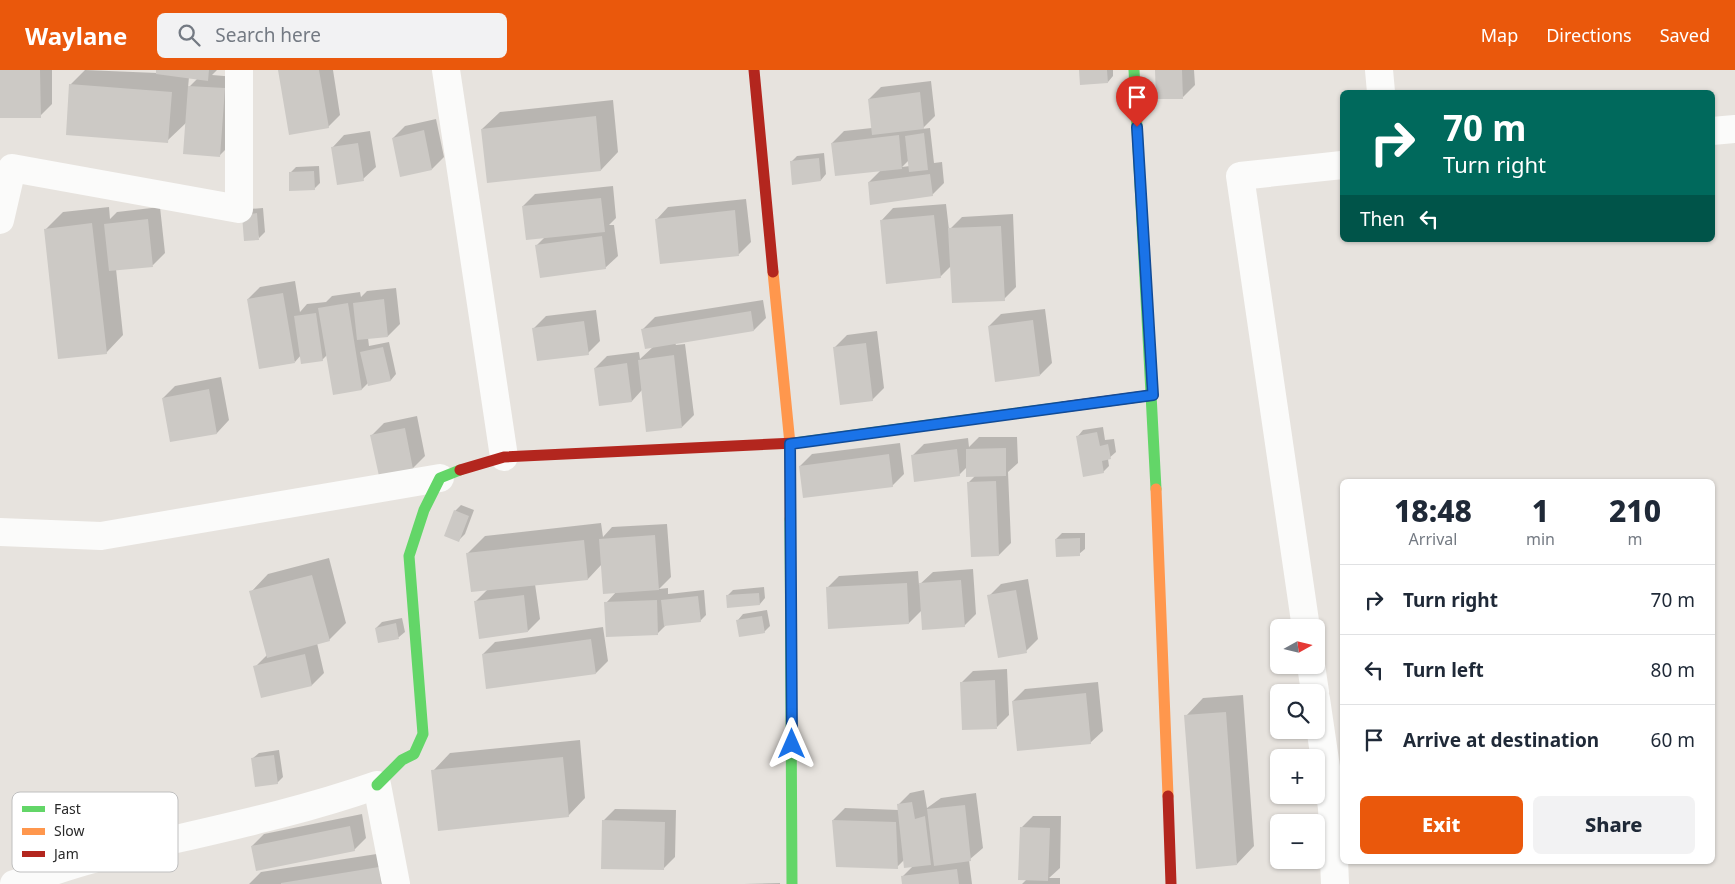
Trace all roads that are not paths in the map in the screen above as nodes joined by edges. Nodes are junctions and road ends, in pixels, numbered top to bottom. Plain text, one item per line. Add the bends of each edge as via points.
1 (239, 70) edge
2 (446, 70) edge
3 (754, 70) edge
4 (1134, 70) edge
5 (1379, 70) edge
6 (1381, 90) edge
7 (1735, 129) edge
8 (1715, 131) edge
9 (6, 165) edge
10 (1340, 165) edge
11 (0, 220) edge
12 (1153, 395) junction
13 (790, 444) junction
14 (504, 458) junction
15 (440, 478) junction
16 (0, 532) edge
17 (1305, 619) edge
18 (1322, 739) edge
19 (377, 785) junction
20 (178, 839) edge
21 (53, 872) edge
22 (14, 884) edge
23 (396, 884) edge
24 (792, 884) edge
25 (1171, 884) edge
26 (1336, 884) edge

1 - 9 street via 239,209
2 - 14 street
3 - 13 street
4 - 12 street
5 - 6 street
7 - 8 street
9 - 11 street
10 - 17 street via 1240,176
12 - 13 street
12 - 25 street
13 - 14 street
13 - 24 street
14 - 15 street via 469,466
15 - 16 street via 101,536
15 - 19 street via 424,510 409,556 422,734 414,754 402,760
18 - 26 street via 1332,808
19 - 20 street
19 - 23 street
21 - 22 street

